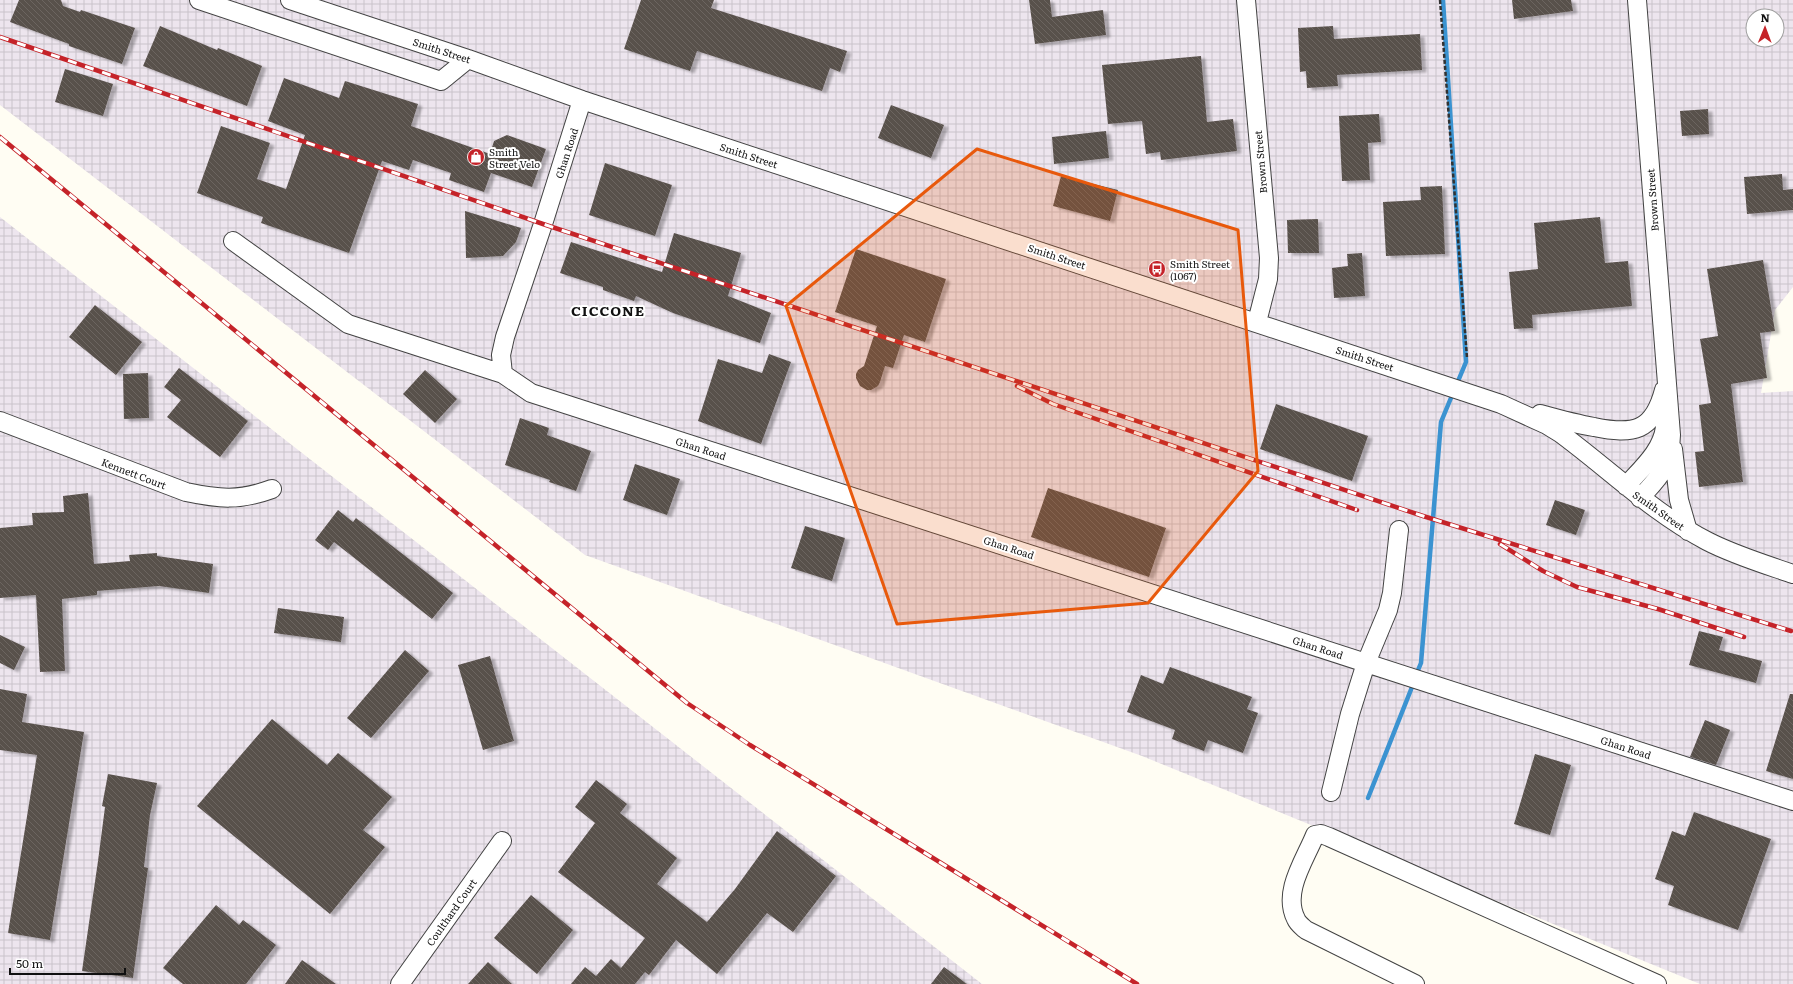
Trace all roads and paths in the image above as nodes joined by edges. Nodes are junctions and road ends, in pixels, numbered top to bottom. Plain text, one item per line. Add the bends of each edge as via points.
1 (199, 0) edge
2 (290, 0) edge
3 (1246, 0) edge
4 (1440, 0) edge
5 (1637, 0) edge
6 (468, 59) junction
7 (582, 100) junction
8 (233, 241) dead end
9 (1257, 322) junction
10 (1467, 358) dead end
11 (503, 374) junction
12 (1666, 382) junction
13 (1667, 400) junction
14 (1501, 404) junction
15 (1669, 419) junction
16 (0, 421) edge
17 (1626, 486) junction
18 (272, 489) dead end
19 (1640, 498) junction
20 (1399, 530) dead end
21 (1688, 531) junction
22 (1793, 574) edge
23 (1366, 663) junction
24 (1331, 792) dead end
25 (1793, 801) edge
26 (502, 840) dead end
27 (400, 984) edge
28 (1415, 984) edge
29 (1657, 984) edge

1 - 6 street via 441,81
2 - 6 street, Smith Street
3 - 9 street, Brown Street via 1269,258 1268,279
4 - 10 path
5 - 12 street, Brown Street
6 - 7 street, Smith Street
7 - 9 street, Smith Street
7 - 11 street, Ghan Road via 505,338 501,355
8 - 11 street via 348,324
9 - 14 street, Smith Street
11 - 23 street, Ghan Road via 531,393
12 - 13 street, Brown Street
12 - 14 street via 1661,400 1651,419 1639,427 1625,431 1570,422
13 - 15 street, Brown Street
13 - 17 street, Brown Street via 1662,442
14 - 17 street, Smith Street via 1548,425
15 - 19 street, Brown Street via 1670,451 1667,464 1661,475
15 - 21 street via 1679,500
16 - 18 street, Kennett Court via 186,492 238,498
17 - 19 street, Smith Street
19 - 21 street, Smith Street
20 - 23 street via 1388,610
21 - 22 street, Smith Street via 1726,550
23 - 24 street via 1350,714
23 - 25 street, Ghan Road
26 - 27 street, Coulthard Court
28 - 29 street via 1306,930 1296,921 1292,910 1293,886 1315,835 1329,837

